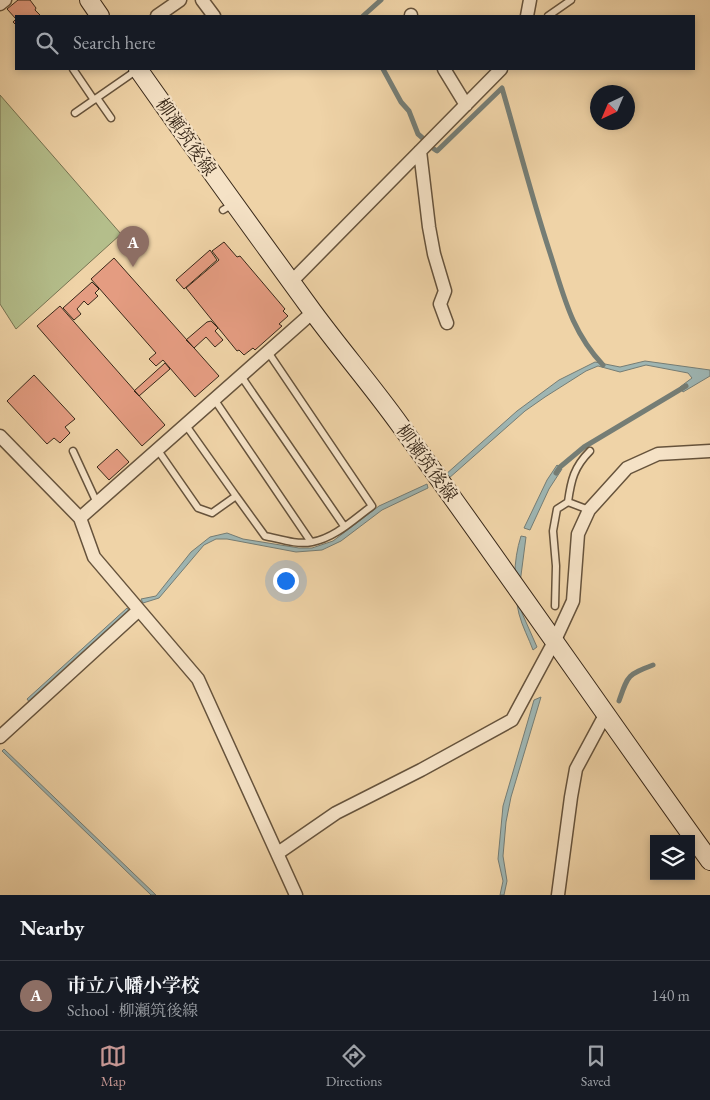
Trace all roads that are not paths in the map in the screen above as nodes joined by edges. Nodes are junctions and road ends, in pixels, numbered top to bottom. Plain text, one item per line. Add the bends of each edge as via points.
1 (6, 0) edge
2 (89, 0) edge
3 (180, 0) edge
4 (202, 0) edge
5 (530, 0) edge
6 (570, 0) edge
7 (0, 4) edge
8 (99, 15) edge
9 (158, 15) edge
10 (213, 15) edge
11 (527, 15) edge
12 (549, 15) edge
13 (74, 70) edge
14 (137, 70) edge
15 (139, 70) edge
16 (445, 70) edge
17 (500, 70) edge
18 (96, 99) junction
19 (466, 105) junction
20 (75, 113) dead end
21 (111, 118) dead end
22 (420, 151) junction
23 (292, 281) junction
24 (313, 312) junction
25 (447, 323) dead end
26 (268, 352) junction
27 (241, 376) junction
28 (214, 399) junction
29 (185, 424) junction
30 (0, 436) edge
31 (156, 449) junction
32 (73, 451) dead end
33 (710, 451) edge
34 (590, 452) dead end
35 (236, 496) junction
36 (568, 502) junction
37 (96, 503) junction
38 (589, 510) junction
39 (80, 518) junction
40 (344, 526) junction
41 (311, 542) junction
42 (555, 606) dead end
43 (139, 610) junction
44 (555, 640) junction
45 (605, 716) junction
46 (0, 737) edge
47 (278, 854) junction
48 (710, 861) edge
49 (296, 895) edge
50 (558, 895) edge

1 - 7 street
2 - 8 main road
3 - 9 street
4 - 10 street
5 - 11 street
6 - 12 lane
13 - 18 lane
14 - 18 lane
15 - 23 main road, 柳瀬筑後線 via 228,206
16 - 19 street
17 - 19 street
18 - 20 lane
18 - 21 lane
19 - 22 street
22 - 23 street
22 - 25 street via 429,227 445,291 440,304
23 - 24 main road, 柳瀬筑後線
24 - 26 street
24 - 44 main road, 柳瀬筑後線 via 399,423
26 - 27 street
26 - 40 lane via 372,506
27 - 28 street
27 - 40 lane
28 - 29 street
28 - 41 lane
29 - 31 street
29 - 35 lane
30 - 39 street
31 - 35 lane via 198,508 212,513
31 - 37 street
32 - 37 lane
33 - 38 street via 658,454 627,468
34 - 36 lane via 579,462 570,482
35 - 41 lane via 265,536
36 - 38 lane
36 - 42 lane via 556,510 553,531
37 - 39 street
38 - 44 street via 578,534 573,601
39 - 43 street via 94,557
40 - 41 lane via 328,537
43 - 46 street
43 - 47 street via 198,680
44 - 45 main road, 柳瀬筑後線
44 - 47 street via 512,720 336,813
45 - 48 main road, 柳瀬筑後線
45 - 50 street via 576,769
47 - 49 street

